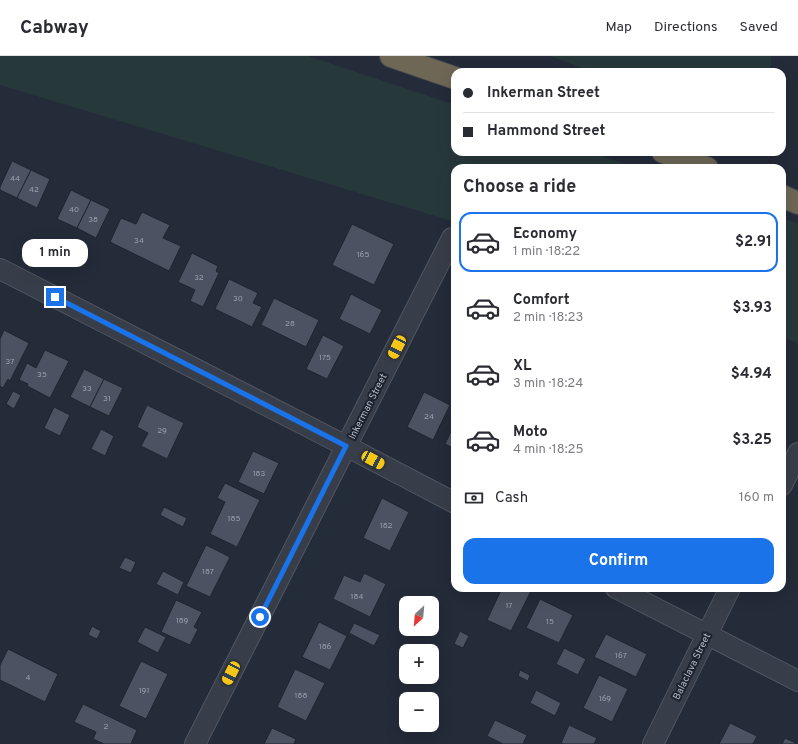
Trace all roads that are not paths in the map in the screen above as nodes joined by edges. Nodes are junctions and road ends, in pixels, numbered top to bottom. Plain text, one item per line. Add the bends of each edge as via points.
1 (391, 56) edge
2 (451, 77) edge
3 (674, 156) edge
4 (696, 164) edge
5 (786, 198) edge
6 (798, 203) edge
7 (451, 240) edge
8 (0, 269) edge
9 (346, 446) junction
10 (798, 453) edge
11 (786, 477) edge
12 (451, 501) edge
13 (624, 592) edge
14 (728, 592) edge
15 (707, 635) junction
16 (798, 681) edge
17 (195, 744) edge
18 (653, 744) edge

1 - 2 highway
3 - 4 highway
5 - 6 highway
7 - 9 street, Inkerman Street
8 - 9 street
9 - 12 street
9 - 17 street, Inkerman Street
10 - 11 street
13 - 15 street
14 - 15 street, Balaclava Street
15 - 16 street
15 - 18 street, Balaclava Street

